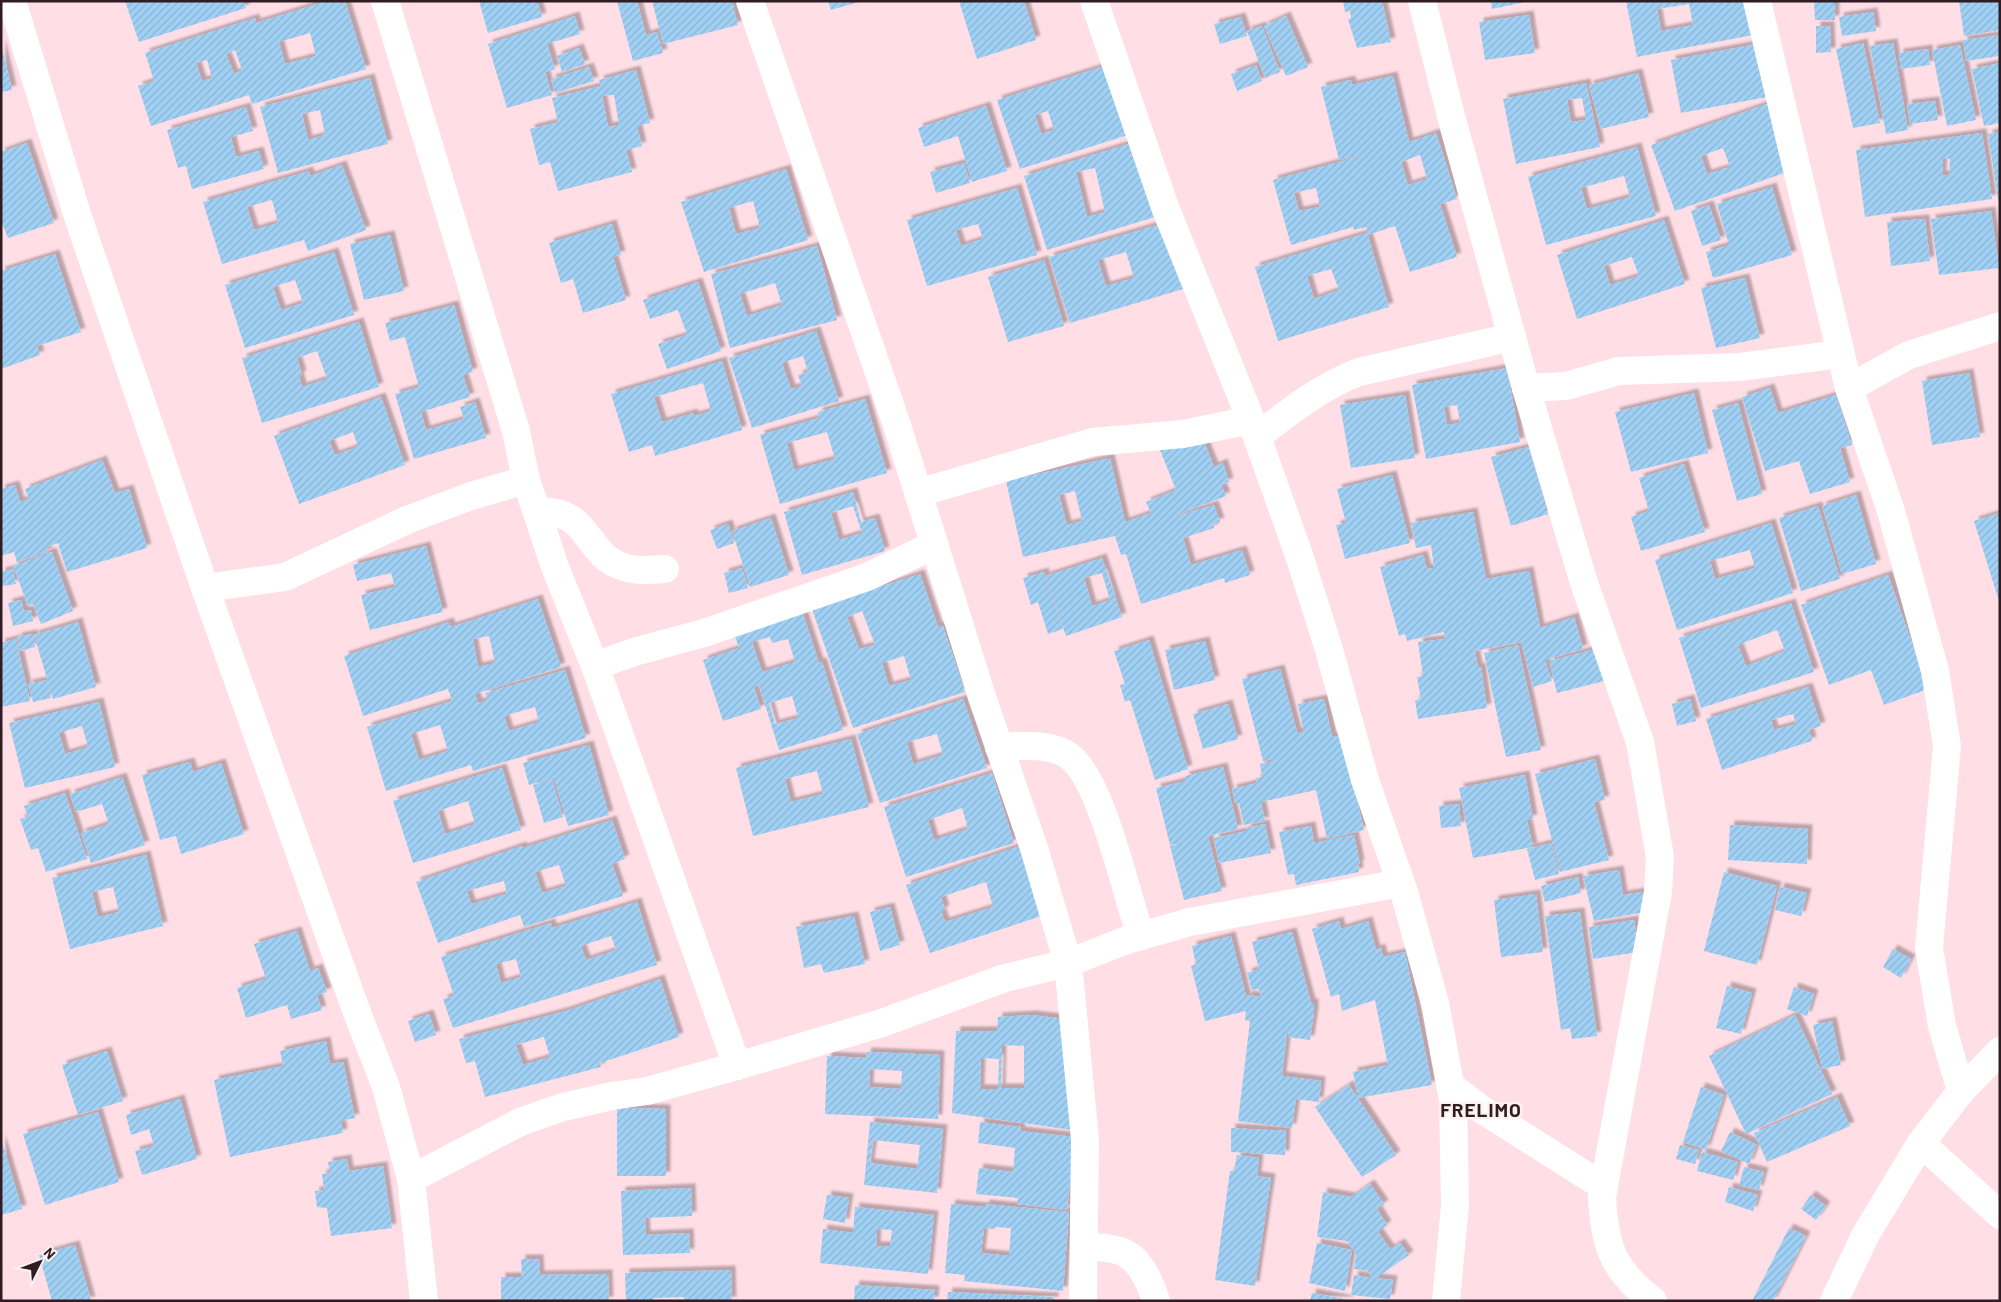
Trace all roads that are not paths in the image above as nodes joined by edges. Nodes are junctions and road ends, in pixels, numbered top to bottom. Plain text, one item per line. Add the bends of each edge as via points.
1 (12, 1) edge
2 (384, 1) edge
3 (750, 1) edge
4 (1094, 1) edge
5 (1422, 1) edge
6 (1757, 1) edge
7 (2000, 326) edge
8 (1512, 337) junction
9 (1840, 354) junction
10 (1526, 388) junction
11 (1849, 388) junction
12 (1254, 428) junction
13 (526, 480) junction
14 (918, 493) junction
15 (537, 511) junction
16 (934, 545) junction
17 (665, 569) dead end
18 (205, 588) junction
19 (595, 666) junction
20 (999, 747) junction
21 (1401, 883) junction
22 (1141, 936) junction
23 (1068, 963) junction
24 (2000, 1051) edge
25 (737, 1066) junction
26 (1451, 1086) junction
27 (1961, 1091) junction
28 (1921, 1143) junction
29 (411, 1179) junction
30 (1604, 1187) junction
31 (2000, 1215) edge
32 (1084, 1246) junction
33 (424, 1301) edge
34 (1083, 1301) edge
35 (1156, 1301) edge
36 (1446, 1301) edge
37 (1653, 1301) edge
38 (1834, 1301) edge

1 - 18 street via 78,217
2 - 13 street via 516,430
3 - 14 street
4 - 12 street via 1165,207
5 - 8 street
6 - 9 street
7 - 11 street via 1908,355
8 - 10 street
8 - 12 street via 1344,377
9 - 10 street via 1740,367 1619,371 1566,386
9 - 11 street
10 - 30 street via 1584,583 1640,742 1660,857 1658,892
11 - 27 street via 1891,512 1935,671 1947,746 1929,948 1942,1026
12 - 14 street via 1093,442
12 - 21 street via 1316,607 1366,780
13 - 15 street
13 - 18 street via 407,520 285,577
14 - 16 street
15 - 17 street via 559,513 572,519 603,555 616,564 630,568
15 - 19 street via 555,567
16 - 19 street via 867,576 704,633
16 - 20 street
18 - 29 street via 386,1086
19 - 25 street
20 - 22 street via 1029,745 1052,748 1067,754 1078,764 1099,804
20 - 23 street via 1034,848
21 - 22 street via 1246,910
21 - 26 street via 1435,1003
22 - 23 street
23 - 25 street via 1005,978 882,1023
23 - 32 street via 1085,1140
24 - 27 street
25 - 29 street via 647,1091 563,1107 520,1122
26 - 30 street via 1481,1109
26 - 36 street via 1455,1205
27 - 28 street
28 - 31 street
28 - 38 street via 1866,1234
29 - 33 street
30 - 37 street via 1604,1231 1609,1248 1621,1272
32 - 34 street
32 - 35 street via 1118,1250 1136,1262 1150,1282

